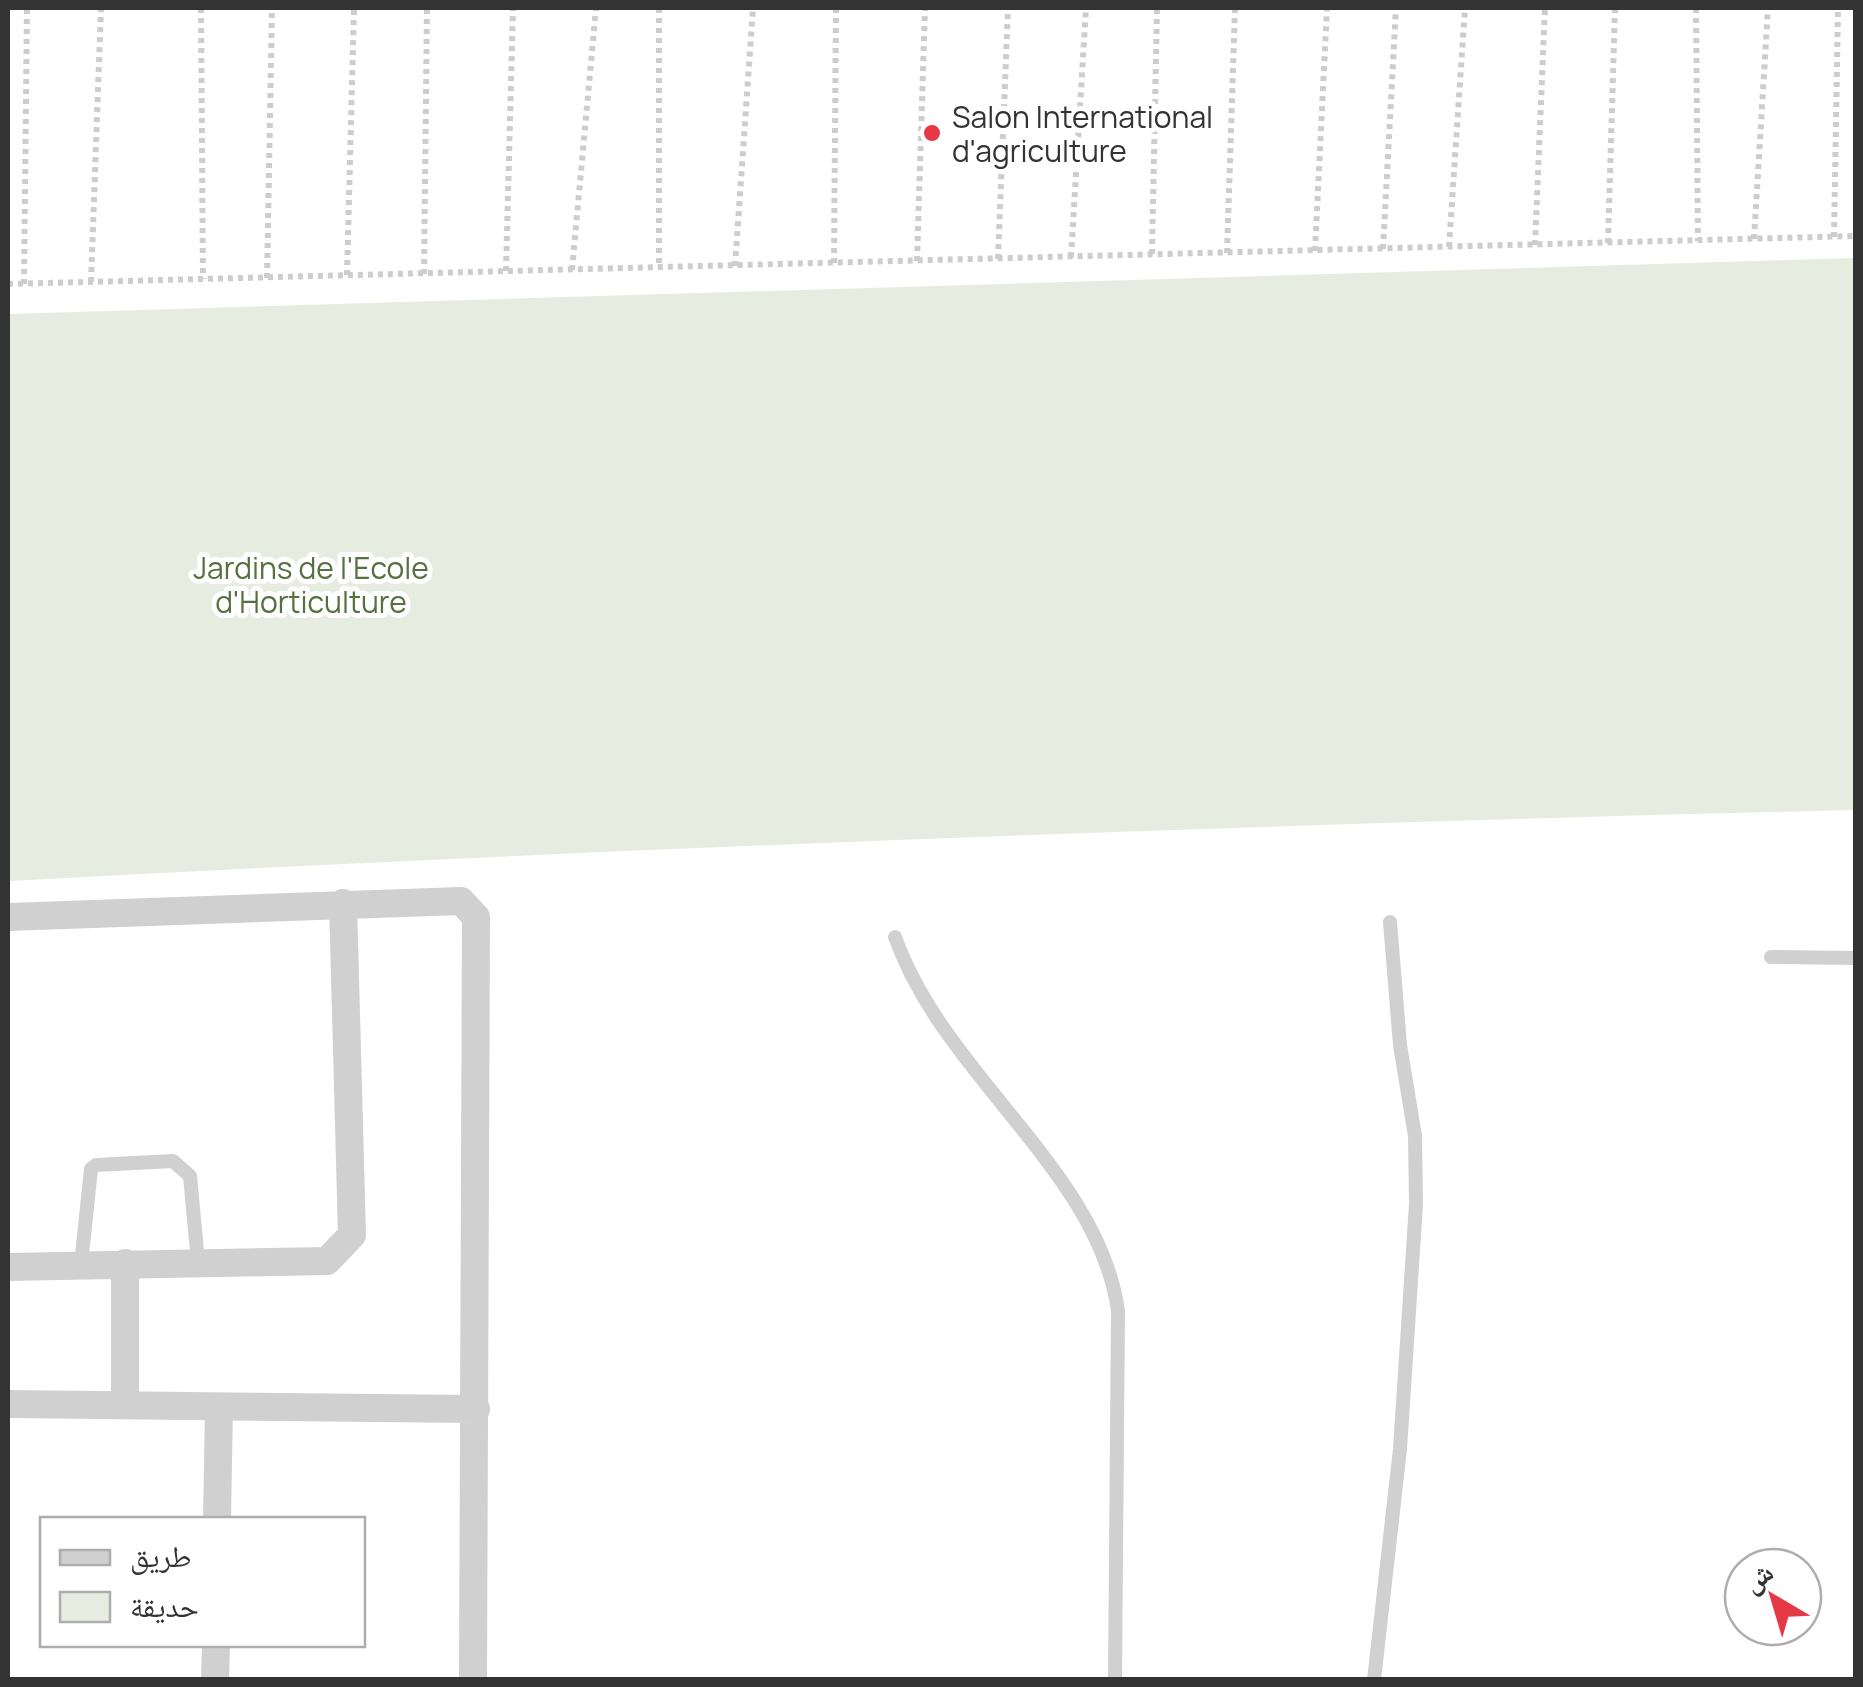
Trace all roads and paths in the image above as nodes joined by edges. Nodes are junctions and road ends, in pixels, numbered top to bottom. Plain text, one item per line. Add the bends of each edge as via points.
1 (27, 8) edge
2 (101, 8) edge
3 (201, 8) edge
4 (272, 8) edge
5 (354, 8) edge
6 (427, 8) edge
7 (513, 8) edge
8 (596, 8) edge
9 (659, 8) edge
10 (753, 8) edge
11 (836, 8) edge
12 (925, 8) edge
13 (1008, 8) edge
14 (1086, 8) edge
15 (1157, 8) edge
16 (1235, 8) edge
17 (1326, 8) edge
18 (1396, 8) edge
19 (1464, 8) edge
20 (1544, 8) edge
21 (1615, 8) edge
22 (1696, 8) edge
23 (1768, 8) edge
24 (1838, 8) edge
25 (1856, 236) edge
26 (1834, 237) junction
27 (1754, 239) junction
28 (1698, 241) junction
29 (1608, 243) junction
30 (1535, 245) junction
31 (1450, 247) junction
32 (1383, 249) junction
33 (1316, 250) junction
34 (1227, 253) junction
35 (1152, 254) junction
36 (1071, 257) junction
37 (998, 259) junction
38 (917, 261) junction
39 (834, 263) junction
40 (735, 266) junction
41 (659, 268) junction
42 (572, 270) junction
43 (506, 272) junction
44 (424, 274) junction
45 (348, 276) junction
46 (267, 278) junction
47 (203, 279) junction
48 (90, 282) junction
49 (8, 284) edge
50 (24, 284) junction
51 (343, 903) junction
52 (8, 917) edge
53 (1390, 922) dead end
54 (896, 937) dead end
55 (1770, 957) dead end
56 (1856, 958) edge
57 (198, 1262) junction
58 (125, 1263) junction
59 (81, 1264) junction
60 (8, 1267) edge
61 (8, 1404) edge
62 (125, 1405) junction
63 (219, 1407) junction
64 (476, 1409) junction
65 (217, 1517) edge
66 (216, 1647) edge
67 (215, 1680) edge
68 (474, 1680) edge
69 (1116, 1680) edge
70 (1374, 1680) edge

1 - 50 path
2 - 48 path
3 - 47 path
4 - 46 path
5 - 45 path
6 - 44 path
7 - 43 path
8 - 42 path
9 - 41 path
10 - 40 path
11 - 39 path
12 - 38 path
13 - 37 path
14 - 36 path
15 - 35 path
16 - 34 path
17 - 33 path
18 - 32 path
19 - 31 path
20 - 30 path
21 - 29 path
22 - 28 path
23 - 27 path
24 - 26 path
25 - 26 path
26 - 27 path
27 - 28 path
28 - 29 path
29 - 30 path
30 - 31 path
31 - 32 path
32 - 33 path
33 - 34 path
34 - 35 path
35 - 36 path
36 - 37 path
37 - 38 path
38 - 39 path
39 - 40 path
40 - 41 path
41 - 42 path
42 - 43 path
43 - 44 path
44 - 45 path
45 - 46 path
46 - 47 path
47 - 48 path
48 - 50 path
49 - 50 path
51 - 52 street
51 - 57 street via 352,1236 327,1261
51 - 64 street via 461,901 478,926
53 - 70 lane via 1415,1136 1416,1204 1398,1468
54 - 69 lane via 930,1011 1066,1188 1113,1274
55 - 56 lane
57 - 58 street
57 - 59 lane via 190,1176 173,1161 91,1169
58 - 59 street
58 - 62 street
59 - 60 street
61 - 62 street
62 - 63 street
63 - 64 street
63 - 65 street
64 - 68 street
66 - 67 street

